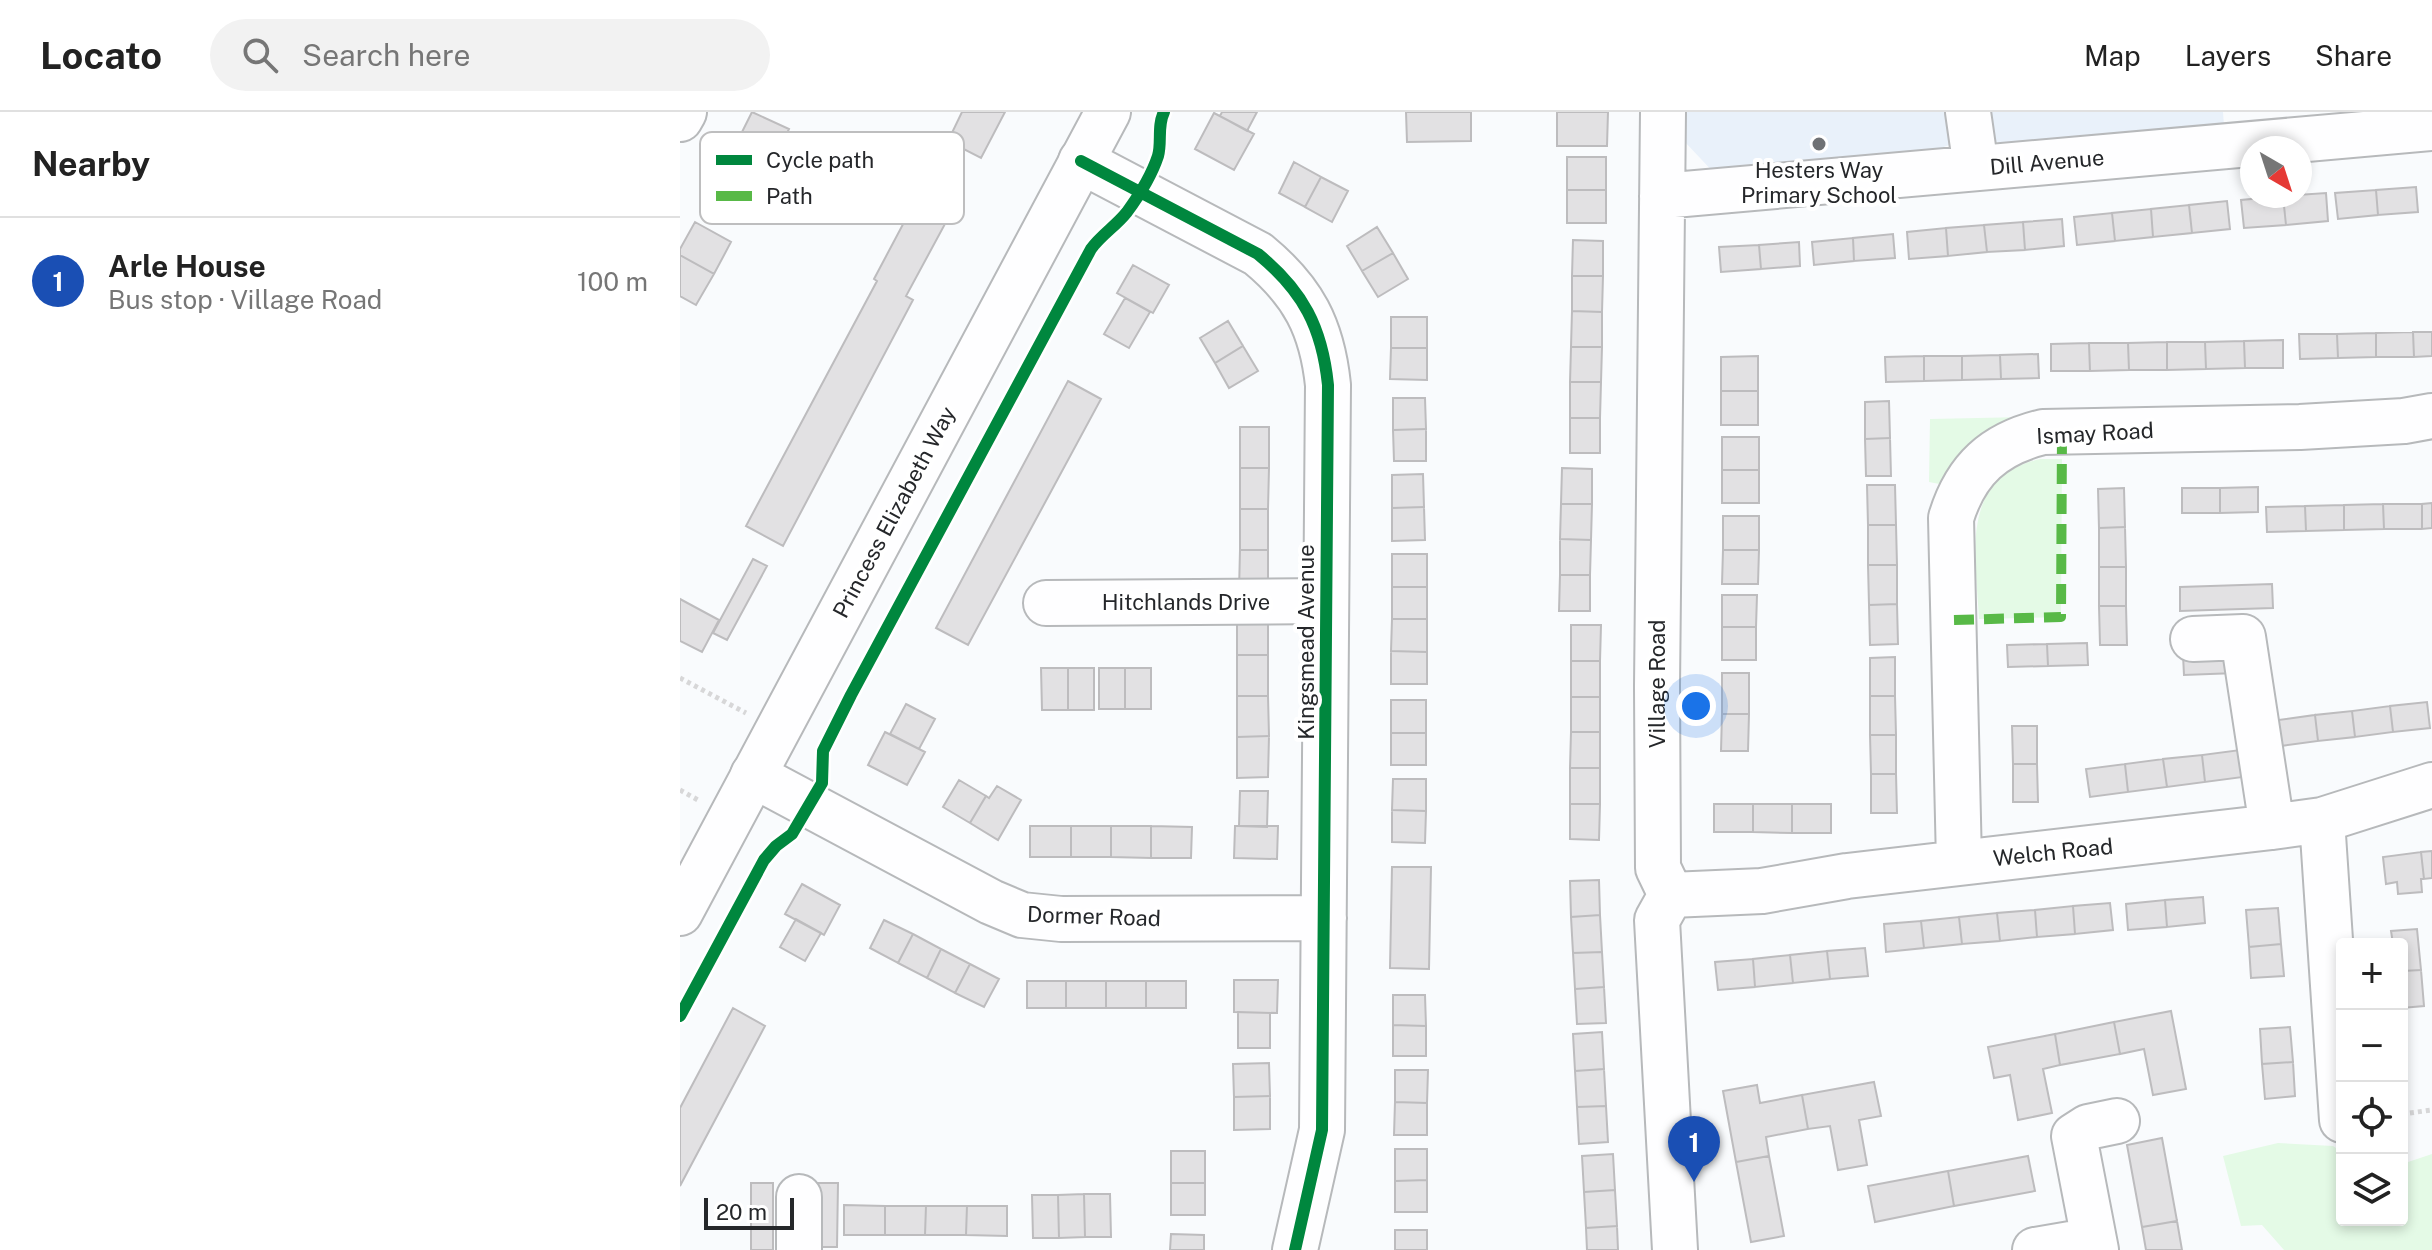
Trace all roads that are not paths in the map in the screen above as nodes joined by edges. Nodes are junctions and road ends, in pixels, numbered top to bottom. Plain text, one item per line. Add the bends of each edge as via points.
1 (684, 112) edge
2 (1108, 112) edge
3 (1663, 112) edge
4 (1968, 112) edge
5 (680, 119) edge
6 (2432, 128) edge
7 (1081, 161) junction
8 (1976, 168) junction
9 (1662, 196) junction
10 (2432, 416) edge
11 (1326, 601) junction
12 (1046, 603) dead end
13 (2193, 639) dead end
14 (753, 775) junction
15 (2432, 785) edge
16 (2322, 820) junction
17 (2272, 827) junction
18 (1959, 862) junction
19 (1671, 895) junction
20 (680, 913) edge
21 (1324, 918) junction
22 (2339, 1082) edge
23 (2117, 1121) dead end
24 (799, 1197) dead end
25 (2095, 1245) edge
26 (799, 1250) edge
27 (1295, 1250) edge
28 (1675, 1250) edge
29 (2035, 1250) edge

1 - 5 street
2 - 7 street, Princess Elizabeth Way
3 - 9 street, Village Road
4 - 8 street
6 - 8 street, Dill Avenue
7 - 11 street, Kingsmead Avenue via 1258,254 1278,270 1309,312 1328,385
7 - 14 street, Princess Elizabeth Way
8 - 9 street, Dill Avenue
9 - 19 street, Village Road via 1658,868
10 - 18 street, Ismay Road via 2300,427 2043,432 1988,457 1964,486 1951,518
11 - 12 street, Hitchlands Drive
11 - 21 street, Kingsmead Avenue
13 - 17 street via 2243,637
14 - 20 street, Princess Elizabeth Way
14 - 21 street, Dormer Road via 1022,915
15 - 16 street, Welch Road
16 - 17 street, Welch Road
16 - 22 street
17 - 18 street, Welch Road
18 - 19 street, Welch Road via 1762,891
19 - 28 street via 1657,920
21 - 27 street, Kingsmead Avenue via 1322,1130
23 - 25 street via 2074,1136
24 - 26 street
25 - 29 street

